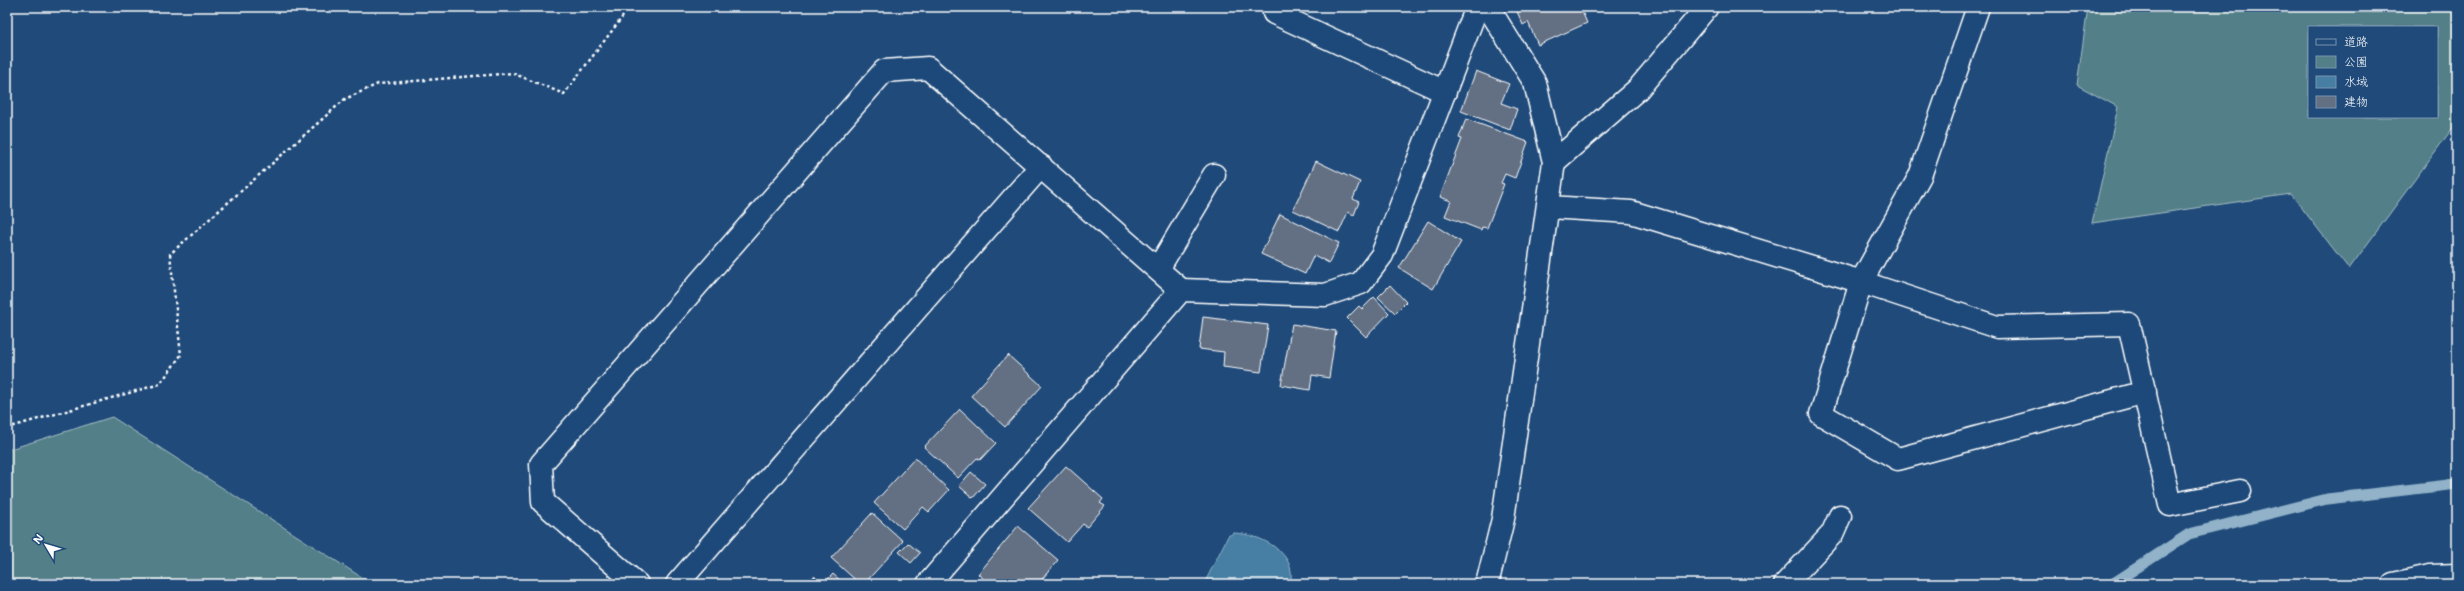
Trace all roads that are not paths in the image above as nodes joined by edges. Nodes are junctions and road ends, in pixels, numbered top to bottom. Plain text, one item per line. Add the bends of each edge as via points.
1 (1477, 7) edge
2 (1488, 7) edge
3 (1707, 7) edge
4 (1978, 7) edge
5 (1274, 13) dead end
6 (1445, 92) junction
7 (1554, 162) junction
8 (1041, 166) junction
9 (1214, 175) dead end
10 (1549, 207) junction
11 (1158, 269) junction
12 (1860, 282) junction
13 (1181, 290) junction
14 (2145, 392) junction
15 (2240, 491) dead end
16 (1840, 516) dead end
17 (2457, 575) edge
18 (636, 584) edge
19 (677, 584) edge
20 (928, 584) edge
21 (1487, 584) edge
22 (1785, 584) edge
23 (2393, 584) edge

1 - 6 street
2 - 7 street via 1535,83
3 - 7 street via 1638,89
4 - 12 street via 1920,176
5 - 6 street
6 - 13 street via 1382,255 1361,283 1325,295
7 - 10 street
8 - 11 street
8 - 18 street via 928,68 884,71 541,464 543,502
8 - 19 street
9 - 11 street
10 - 12 street via 1631,212
10 - 21 street via 1503,519
11 - 13 street
12 - 14 street via 1997,327 2129,324
12 - 14 street via 1821,414 1898,458
13 - 20 street
14 - 15 street via 2170,505
16 - 22 street via 1832,534
17 - 23 street via 2430,576

